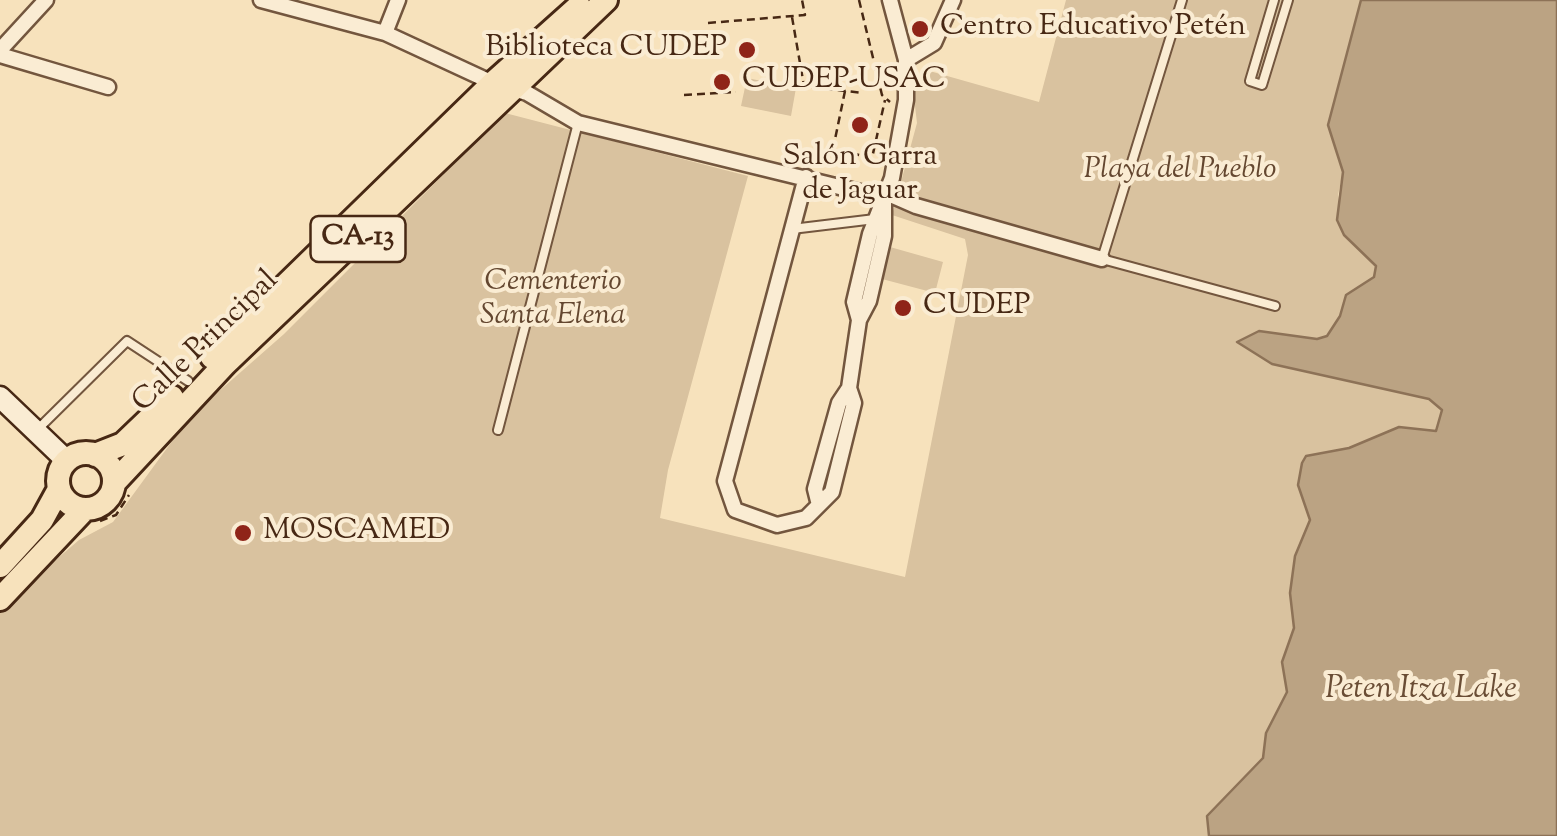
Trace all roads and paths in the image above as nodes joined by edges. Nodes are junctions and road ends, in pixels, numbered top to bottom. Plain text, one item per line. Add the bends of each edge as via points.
1 (46, 0) edge
2 (261, 0) edge
3 (398, 0) edge
4 (586, 0) edge
5 (606, 0) edge
6 (802, 0) edge
7 (859, 0) edge
8 (890, 0) edge
9 (953, 0) edge
10 (1182, 0) edge
11 (1274, 0) edge
12 (1288, 0) edge
13 (792, 17) junction
14 (708, 23) dead end
15 (730, 23) junction
16 (730, 32) dead end
17 (385, 33) junction
18 (0, 52) edge
19 (906, 60) junction
20 (504, 86) junction
21 (108, 87) dead end
22 (846, 91) junction
23 (736, 92) dead end
24 (863, 93) dead end
25 (684, 95) dead end
26 (885, 100) junction
27 (892, 103) dead end
28 (578, 122) junction
29 (806, 177) junction
30 (884, 192) junction
31 (875, 219) junction
32 (792, 229) junction
33 (1102, 260) junction
34 (1275, 306) dead end
35 (859, 320) junction
36 (188, 381) junction
37 (0, 396) edge
38 (498, 430) dead end
39 (34, 432) junction
40 (96, 454) junction
41 (67, 460) junction
42 (114, 483) junction
43 (59, 489) junction
44 (85, 509) junction
45 (0, 566) edge
46 (0, 599) edge

1 - 18 street
2 - 17 street
3 - 17 street
4 - 20 main road, Calle Principal / CA-13
5 - 20 main road, Calle Principal / CA-13
6 - 13 path via 805,15
7 - 26 path
8 - 19 street
9 - 19 street via 934,43
10 - 33 lane
11 - 12 lane via 1250,81 1262,86
13 - 15 path
13 - 22 path via 804,86
14 - 15 path
15 - 16 path
17 - 20 street
18 - 21 street
19 - 30 street via 901,136
20 - 28 street
20 - 36 main road, Calle Principal / CA-13
20 - 42 main road, Calle Principal / CA-13
22 - 24 path
22 - 26 path via 833,150 872,158
23 - 25 path
26 - 27 path
28 - 29 street
28 - 38 lane
29 - 30 street
29 - 32 street
30 - 31 street
30 - 33 street
30 - 35 street via 884,236
31 - 32 lane
31 - 35 street via 854,302
32 - 35 street via 725,481 735,510 778,525 806,518 819,505 815,490 838,403 849,388
33 - 34 lane
36 - 39 lane via 128,342
36 - 40 main road, Calle Principal / CA-13 via 123,444
37 - 39 main road
39 - 41 main road
40 - 41 main road, CA-13
40 - 42 main road via 110,466
41 - 43 main road
42 - 44 main road, CA-13 via 105,502
43 - 44 main road via 69,504
43 - 45 main road via 42,520
44 - 46 main road, CA-13

